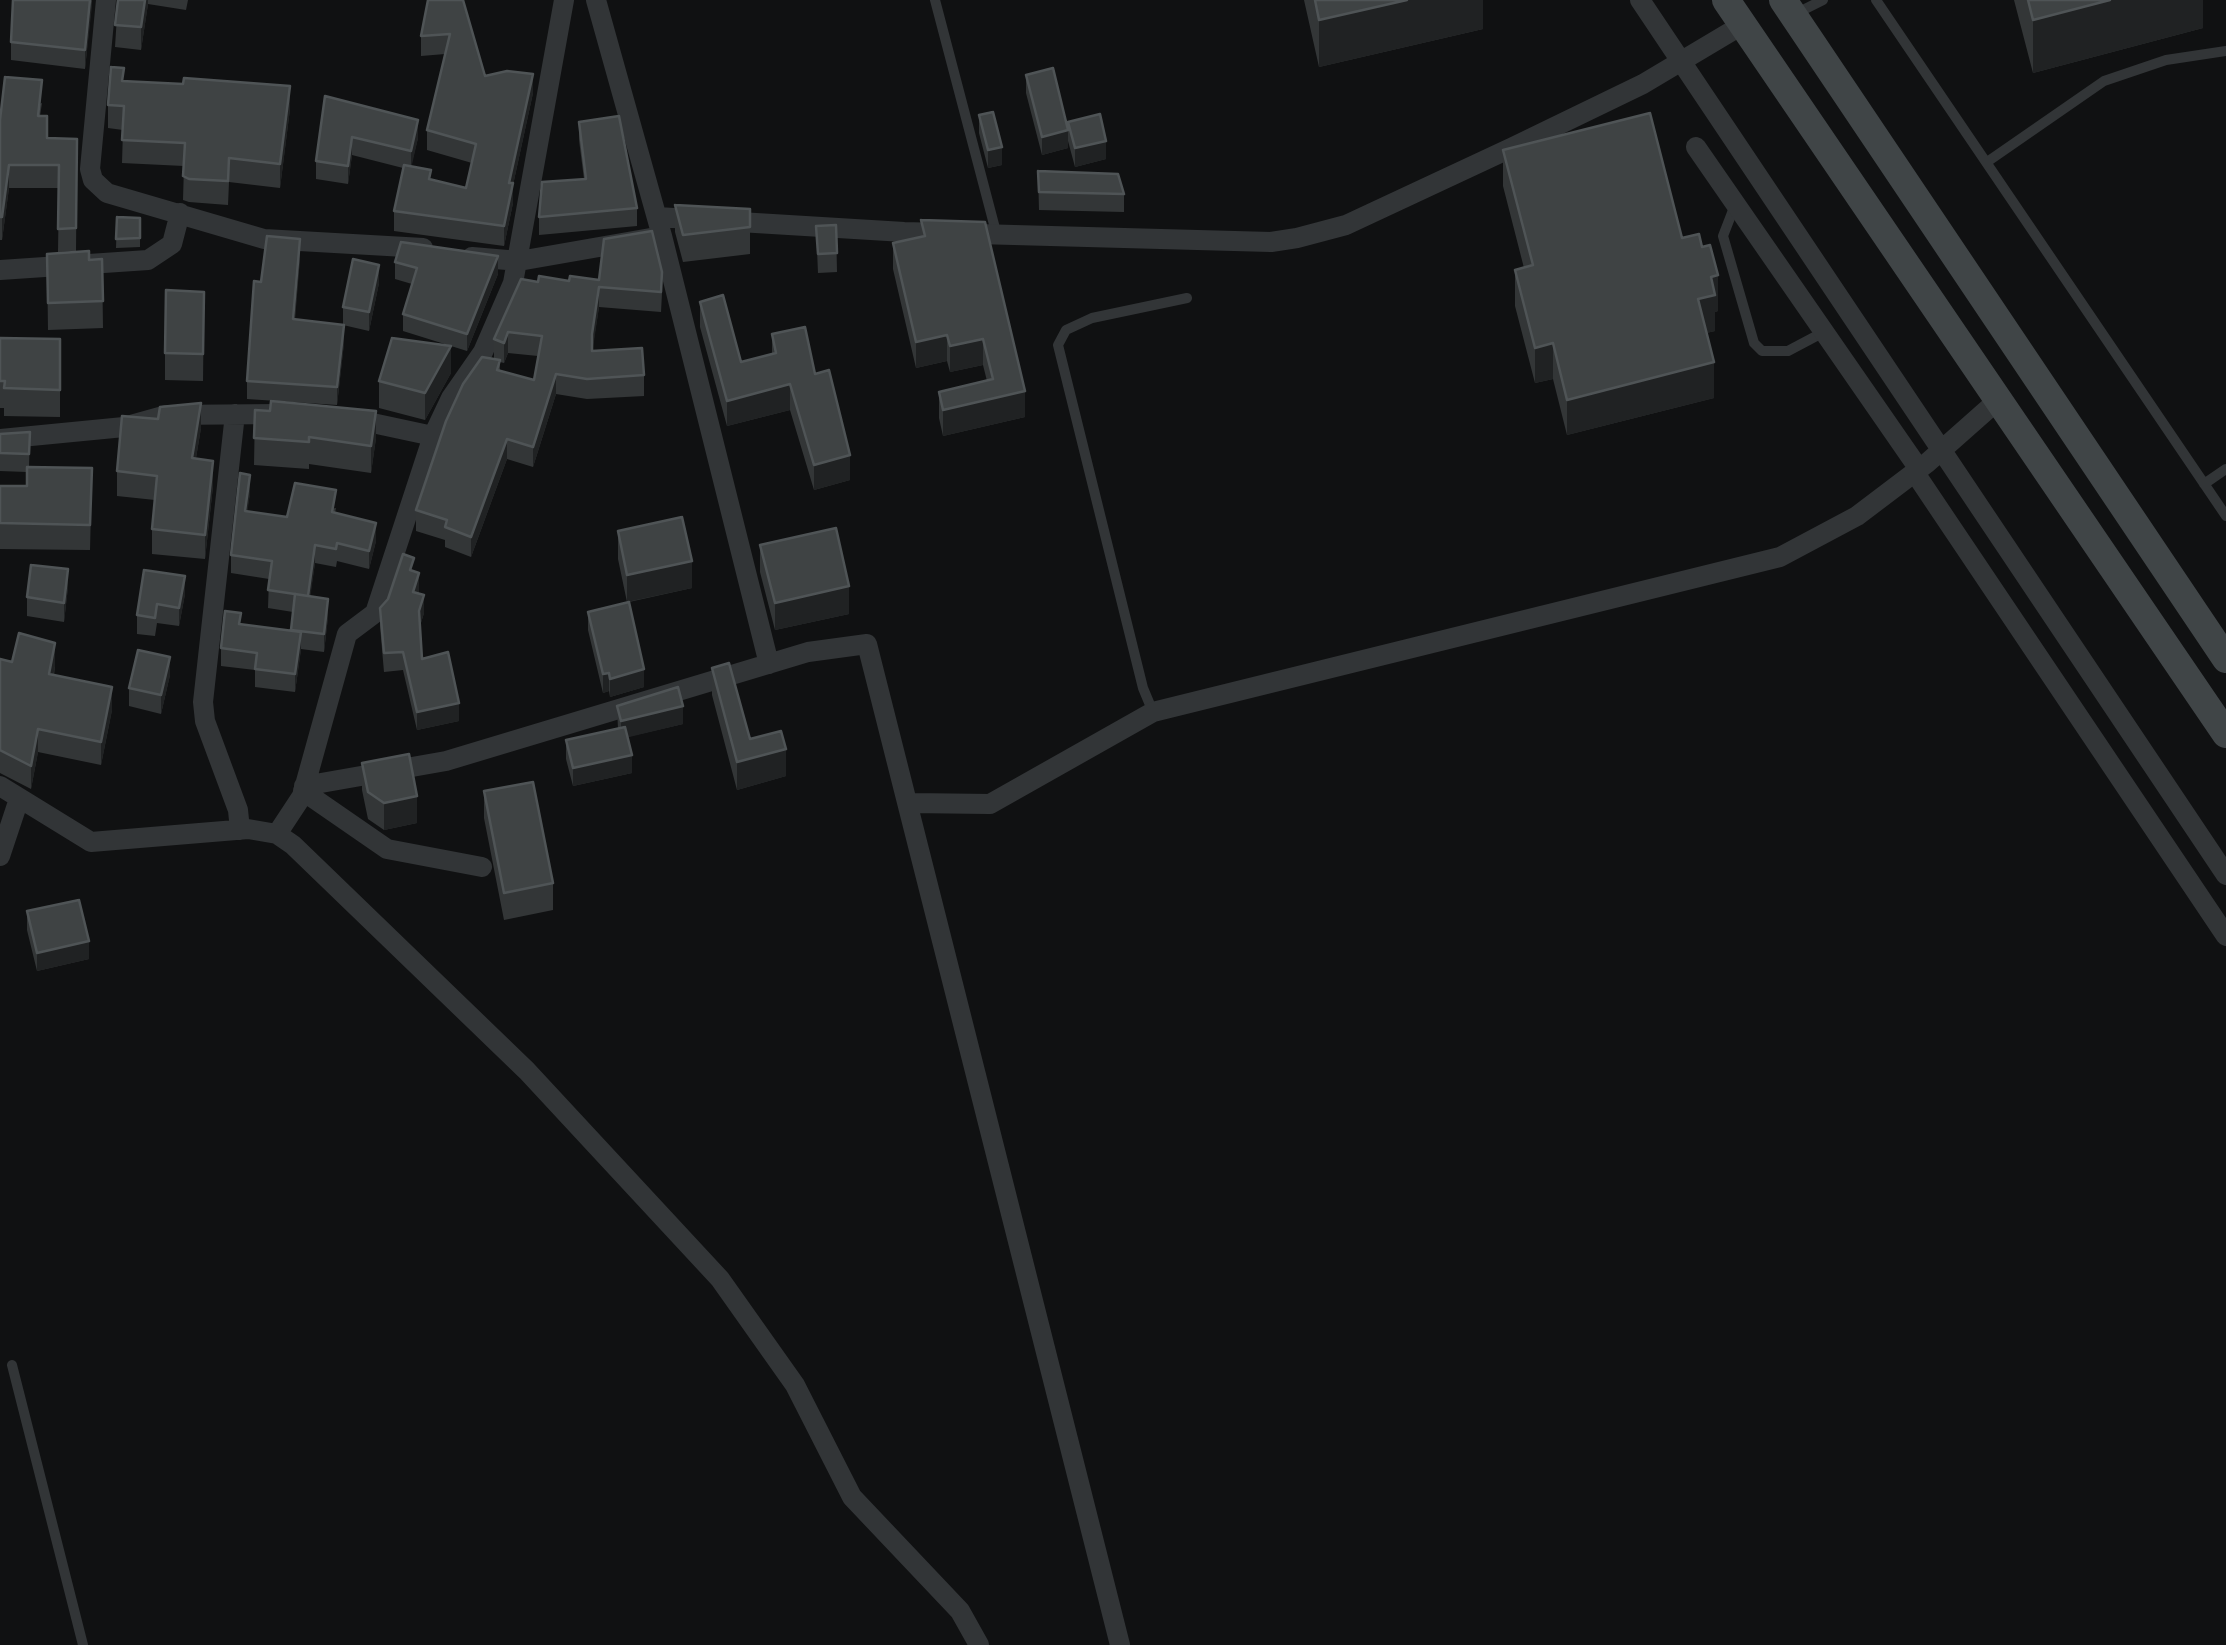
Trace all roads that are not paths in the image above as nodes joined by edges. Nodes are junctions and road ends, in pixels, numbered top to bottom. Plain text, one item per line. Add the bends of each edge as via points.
1 (106, 0) edge
2 (564, 0) edge
3 (596, 0) edge
4 (935, 0) edge
5 (1640, 0) edge
6 (1726, 0) edge
7 (1823, 0) edge
8 (1876, 0) edge
9 (1789, 8) edge
10 (1742, 25) junction
11 (2226, 50) edge
12 (1683, 62) junction
13 (1696, 147) dead end
14 (1987, 162) junction
15 (1734, 205) junction
16 (180, 213) junction
17 (659, 226) junction
18 (996, 232) junction
19 (519, 261) junction
20 (0, 270) edge
21 (1187, 298) dead end
22 (1822, 332) junction
23 (1997, 400) junction
24 (236, 414) junction
25 (300, 415) edge
26 (330, 416) edge
27 (433, 436) junction
28 (0, 438) edge
29 (1943, 450) junction
30 (2226, 469) edge
31 (1917, 471) junction
32 (2204, 484) junction
33 (2226, 515) edge
34 (2226, 659) edge
35 (769, 664) junction
36 (1152, 712) junction
37 (2226, 734) edge
38 (0, 786) edge
39 (304, 788) junction
40 (20, 799) junction
41 (910, 803) junction
42 (240, 830) junction
43 (277, 834) junction
44 (0, 856) edge
45 (482, 867) dead end
46 (2226, 875) edge
47 (2226, 936) edge
48 (12, 1366) dead end
49 (83, 1645) edge
50 (979, 1645) edge
51 (1120, 1645) edge

1 - 16 street via 93,180 107,193
2 - 19 street
3 - 17 street
4 - 18 lane
5 - 12 street
6 - 10 street
7 - 9 lane
8 - 14 lane
9 - 34 street
10 - 12 street
10 - 23 street
11 - 14 lane via 2166,60 2104,82
12 - 18 street via 1368,215 1298,238
12 - 29 street
13 - 15 street
14 - 32 lane
15 - 22 street
15 - 22 lane via 1723,236 1754,343 1762,351 1788,351
16 - 19 street via 278,241 400,245
16 - 20 street via 172,244 148,260
17 - 18 street
17 - 19 street
17 - 35 street
19 - 27 street via 482,352
21 - 36 lane via 1092,318 1066,330 1058,345
22 - 31 street
23 - 29 street
23 - 37 street
24 - 25 street
24 - 28 street via 167,414 124,428
24 - 42 street via 203,702
26 - 27 street
27 - 39 street via 376,614 344,641
29 - 31 street
29 - 46 street
30 - 32 lane
31 - 36 street via 1832,532 1780,556
31 - 47 street
32 - 33 lane
35 - 39 street via 478,753
35 - 41 street via 867,644
36 - 41 street via 1003,799 976,806
38 - 40 street
39 - 43 street
39 - 45 street via 387,849
40 - 42 street via 90,842
40 - 44 street
41 - 51 street
42 - 43 street
43 - 50 street via 527,1071 720,1279 794,1384 852,1497 960,1612
48 - 49 lane

